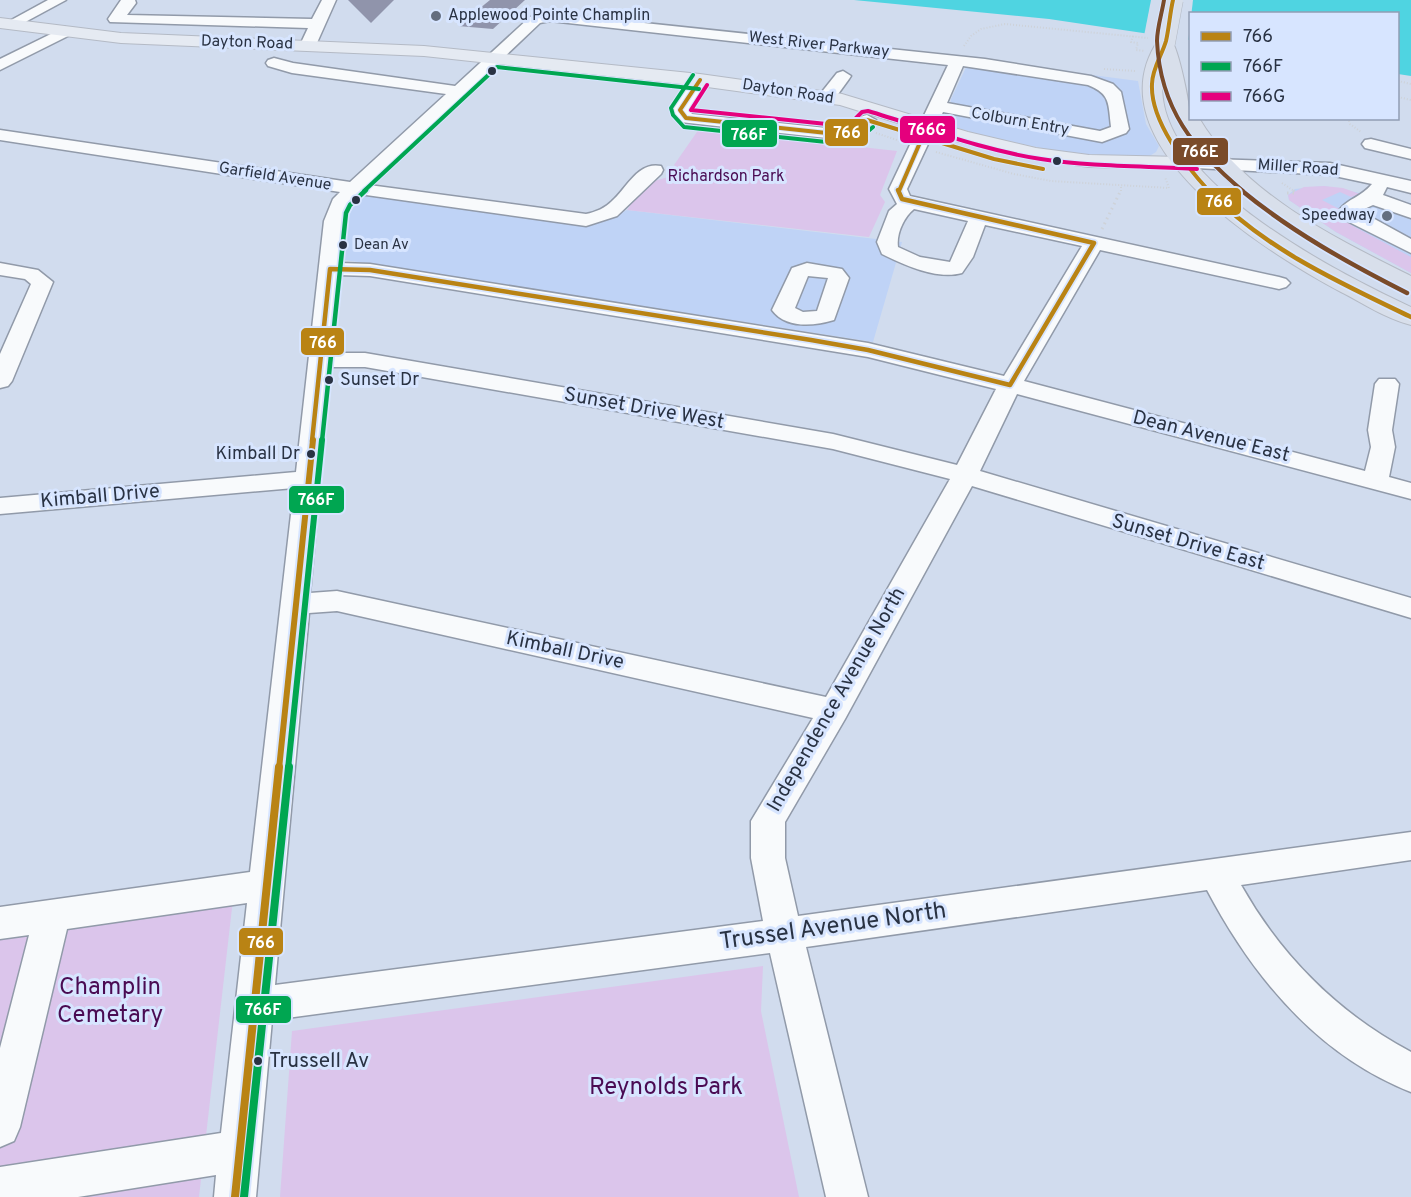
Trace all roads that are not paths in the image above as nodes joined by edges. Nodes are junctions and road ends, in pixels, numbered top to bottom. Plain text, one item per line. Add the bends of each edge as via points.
1 (59, 0) edge
2 (128, 0) edge
3 (329, 0) edge
4 (1173, 0) edge
5 (6, 24) edge
6 (317, 24) junction
7 (65, 32) junction
8 (1158, 41) junction
9 (308, 45) junction
10 (494, 58) junction
11 (958, 61) junction
12 (274, 63) dead end
13 (0, 65) edge
14 (843, 76) dead end
15 (694, 89) junction
16 (458, 91) junction
17 (827, 97) junction
18 (937, 106) junction
19 (1189, 118) edge
20 (867, 120) junction
21 (1190, 120) edge
22 (0, 135) edge
23 (1102, 137) joint
24 (928, 138) junction
25 (1371, 144) dead end
26 (1411, 154) edge
27 (1225, 164) junction
28 (654, 170) dead end
29 (1190, 171) junction
30 (1242, 180) junction
31 (355, 187) junction
32 (1411, 187) edge
33 (1375, 193) junction
34 (904, 196) junction
35 (1411, 197) edge
36 (1411, 212) edge
37 (980, 219) junction
38 (1411, 225) edge
39 (1391, 237) junction
40 (1094, 243) junction
41 (1411, 247) edge
42 (0, 268) edge
43 (330, 269) junction
44 (1279, 283) dead end
45 (1411, 285) edge
46 (1411, 317) edge
47 (320, 360) junction
48 (0, 381) edge
49 (1387, 384) dead end
50 (1010, 385) junction
51 (965, 475) junction
52 (308, 479) junction
53 (1374, 481) junction
54 (1411, 490) edge
55 (0, 506) edge
56 (295, 604) junction
57 (1411, 608) edge
58 (834, 711) junction
59 (1411, 846) edge
60 (1216, 872) junction
61 (267, 885) junction
62 (52, 916) junction
63 (0, 923) edge
64 (784, 933) junction
65 (255, 1005) junction
66 (1411, 1073) edge
67 (0, 1127) edge
68 (240, 1151) junction
69 (0, 1188) edge
70 (235, 1197) edge
71 (847, 1197) edge

1 - 5 street
2 - 6 street via 116,19
3 - 6 street
4 - 8 highway, bridge
5 - 7 main road, Dayton Road
6 - 9 street
7 - 9 main road, Dayton Road
7 - 13 street
8 - 19 highway via 1177,98
8 - 29 highway via 1153,101 1164,133
9 - 10 main road, Dayton Road
10 - 11 street, West River Parkway via 535,20 547,17
10 - 15 main road, Dayton Road
10 - 16 street
11 - 18 street
11 - 23 street, West River Parkway via 1091,81 1107,87 1115,96 1120,129
12 - 16 street
14 - 17 street
15 - 17 main road, Dayton Road
15 - 20 main road, Dayton Road via 787,98
15 - 20 street via 681,114 694,120 846,134
16 - 31 street
17 - 24 main road, Dayton Road
18 - 23 street, Colburn Entry
18 - 24 street
20 - 24 main road, Dayton Road
21 - 27 highway
22 - 31 street, Garfield Avenue
24 - 29 main road, Dayton Road via 1043,169
24 - 34 street
25 - 26 street
27 - 29 street, Miller Road
27 - 30 highway
27 - 32 street, Miller Road via 1330,169
28 - 31 street, Garfield Avenue via 639,180 618,208 586,220
29 - 30 street, Miller Road
29 - 46 highway via 1232,211 1292,253
30 - 33 street, Miller Road via 1334,182
30 - 45 highway via 1314,232
31 - 43 street via 337,210
33 - 35 street, Miller Road
33 - 36 street
33 - 39 street via 1350,209 1352,216
34 - 37 street
34 - 37 street via 887,242 889,250 915,262 955,269
37 - 40 street
38 - 39 street
39 - 41 street
40 - 44 street
40 - 50 street, Independence Avenue North
42 - 48 street via 31,274 42,282
43 - 47 street
43 - 50 street, Dean Avenue East via 381,272 784,326
47 - 51 street, Sunset Drive West via 365,360 774,431
47 - 52 street
49 - 53 street via 1380,430 1383,447
50 - 51 street, Independence Avenue North
50 - 53 street, Dean Avenue East
51 - 57 street, Sunset Drive East
51 - 58 street, Independence Avenue North
52 - 55 street, Kimball Drive
52 - 56 street
53 - 54 street, Dean Avenue East
56 - 58 street, Kimball Drive via 337,602
56 - 61 street
58 - 64 street, Independence Avenue North via 768,821 768,858
59 - 60 street, Trussel Avenue North
60 - 64 street, Trussel Avenue North
60 - 66 street via 1237,914 1313,1009 1377,1056
61 - 62 street
61 - 65 street
62 - 63 street
62 - 67 street
64 - 65 street, Trussel Avenue North
64 - 71 street, Independence Avenue North
65 - 68 street
68 - 69 street
68 - 70 street

